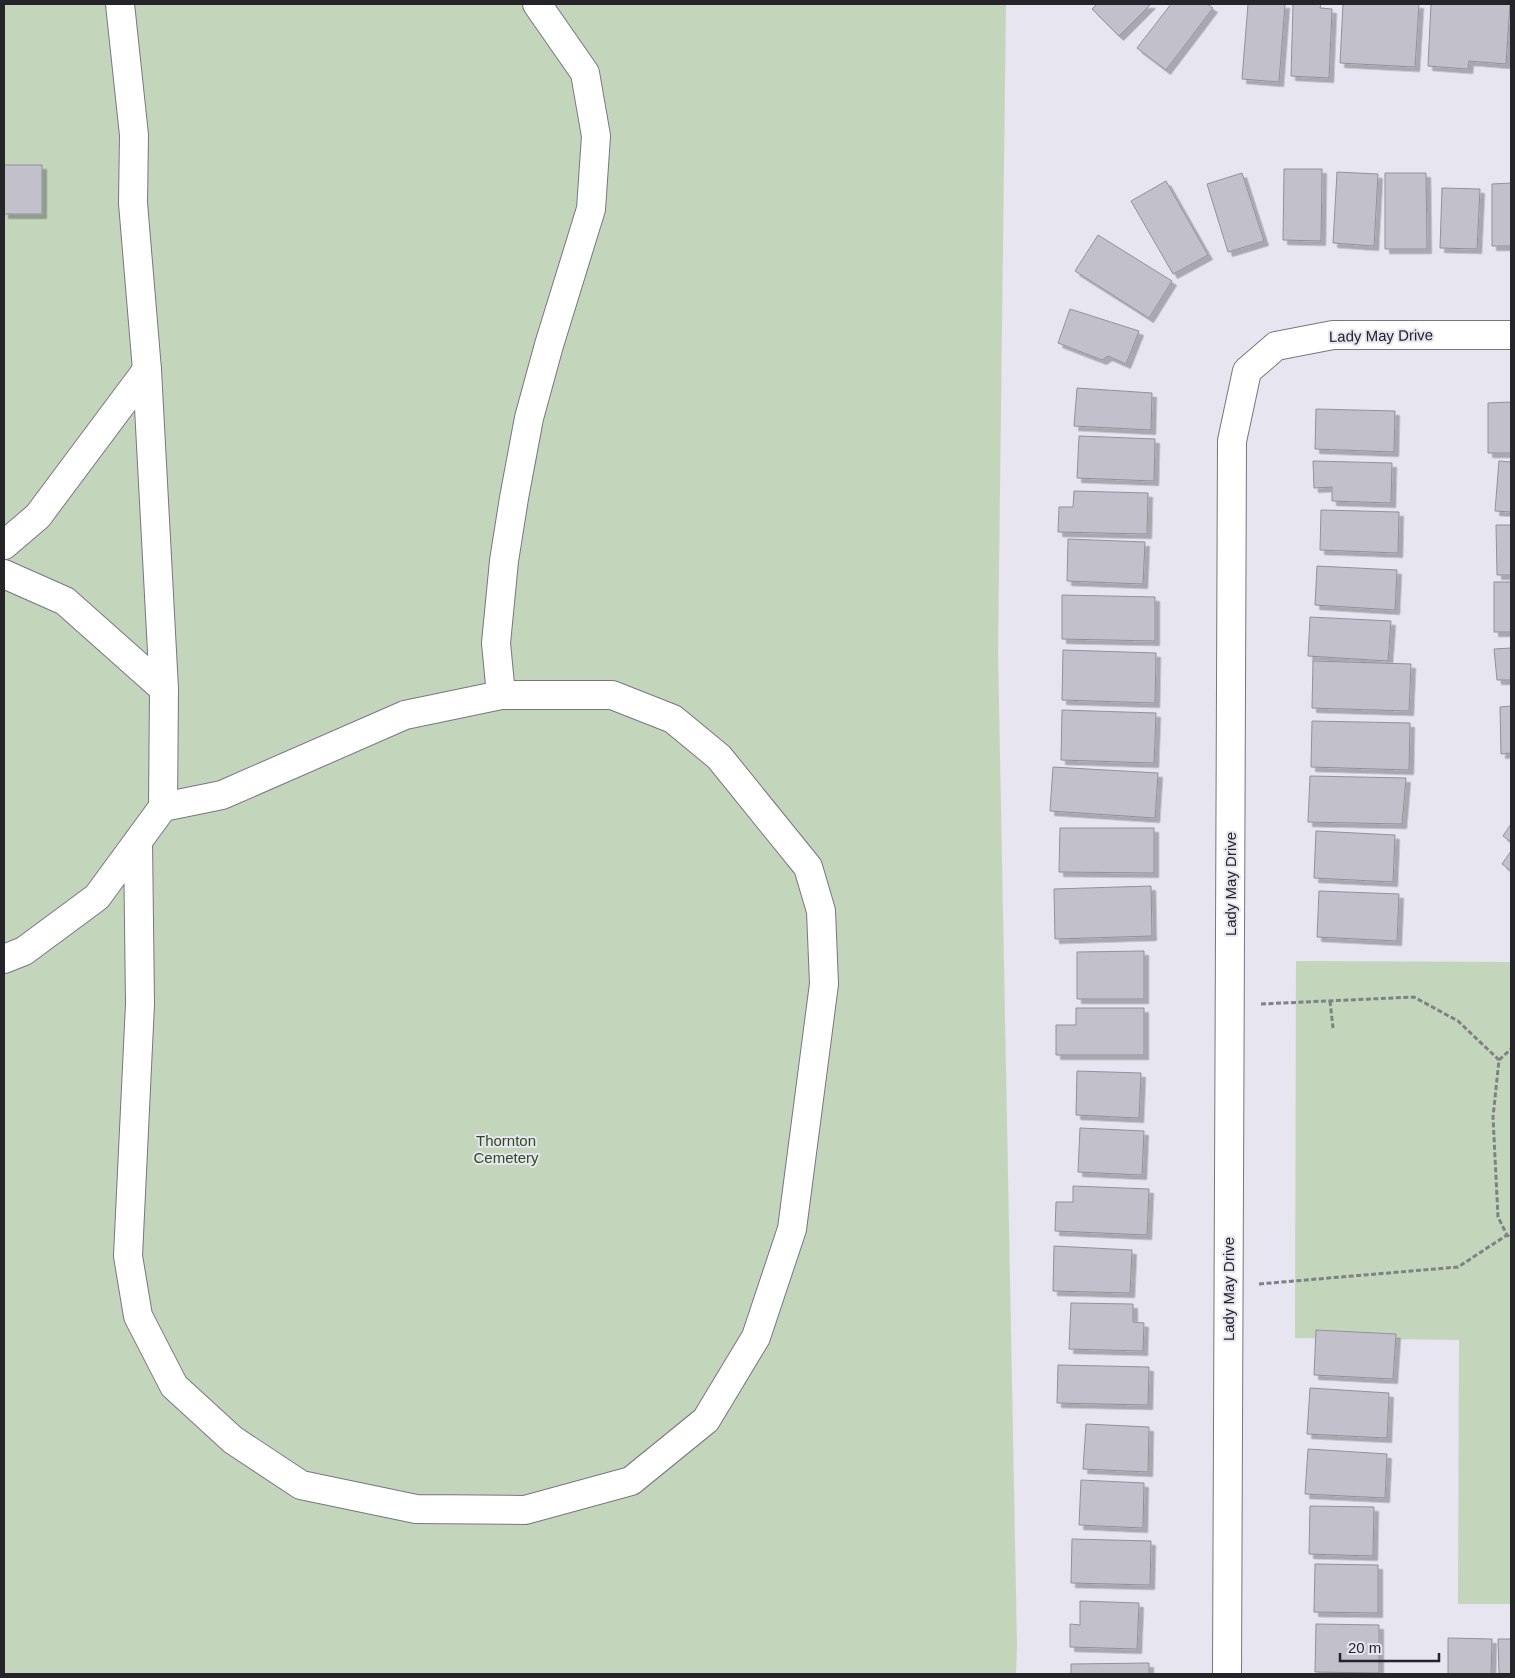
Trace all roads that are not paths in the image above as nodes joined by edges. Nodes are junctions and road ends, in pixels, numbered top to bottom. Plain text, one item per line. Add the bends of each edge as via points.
1 (120, 4) edge
2 (536, 4) edge
3 (1511, 335) edge
4 (147, 370) junction
5 (4, 545) edge
6 (4, 574) edge
7 (164, 689) junction
8 (500, 695) junction
9 (163, 807) junction
10 (138, 841) junction
11 (4, 959) edge
12 (1228, 1674) edge

1 - 4 street via 134,135 133,203
2 - 8 street via 585,73 596,136 591,209 529,418 514,498 496,643
3 - 12 street, Lady May Drive via 1333,336 1276,346 1247,371 1232,441
4 - 5 street via 38,516
4 - 7 street
6 - 7 street via 65,601
7 - 9 street
8 - 9 street via 405,715 222,795
8 - 10 street via 612,695 673,719 719,757 808,867 821,911 824,984 792,1229 756,1337 706,1420 631,1480 525,1510 416,1509 301,1485 233,1440 174,1386 138,1316 128,1256 140,1004
9 - 10 street
10 - 11 street via 97,897 24,951

